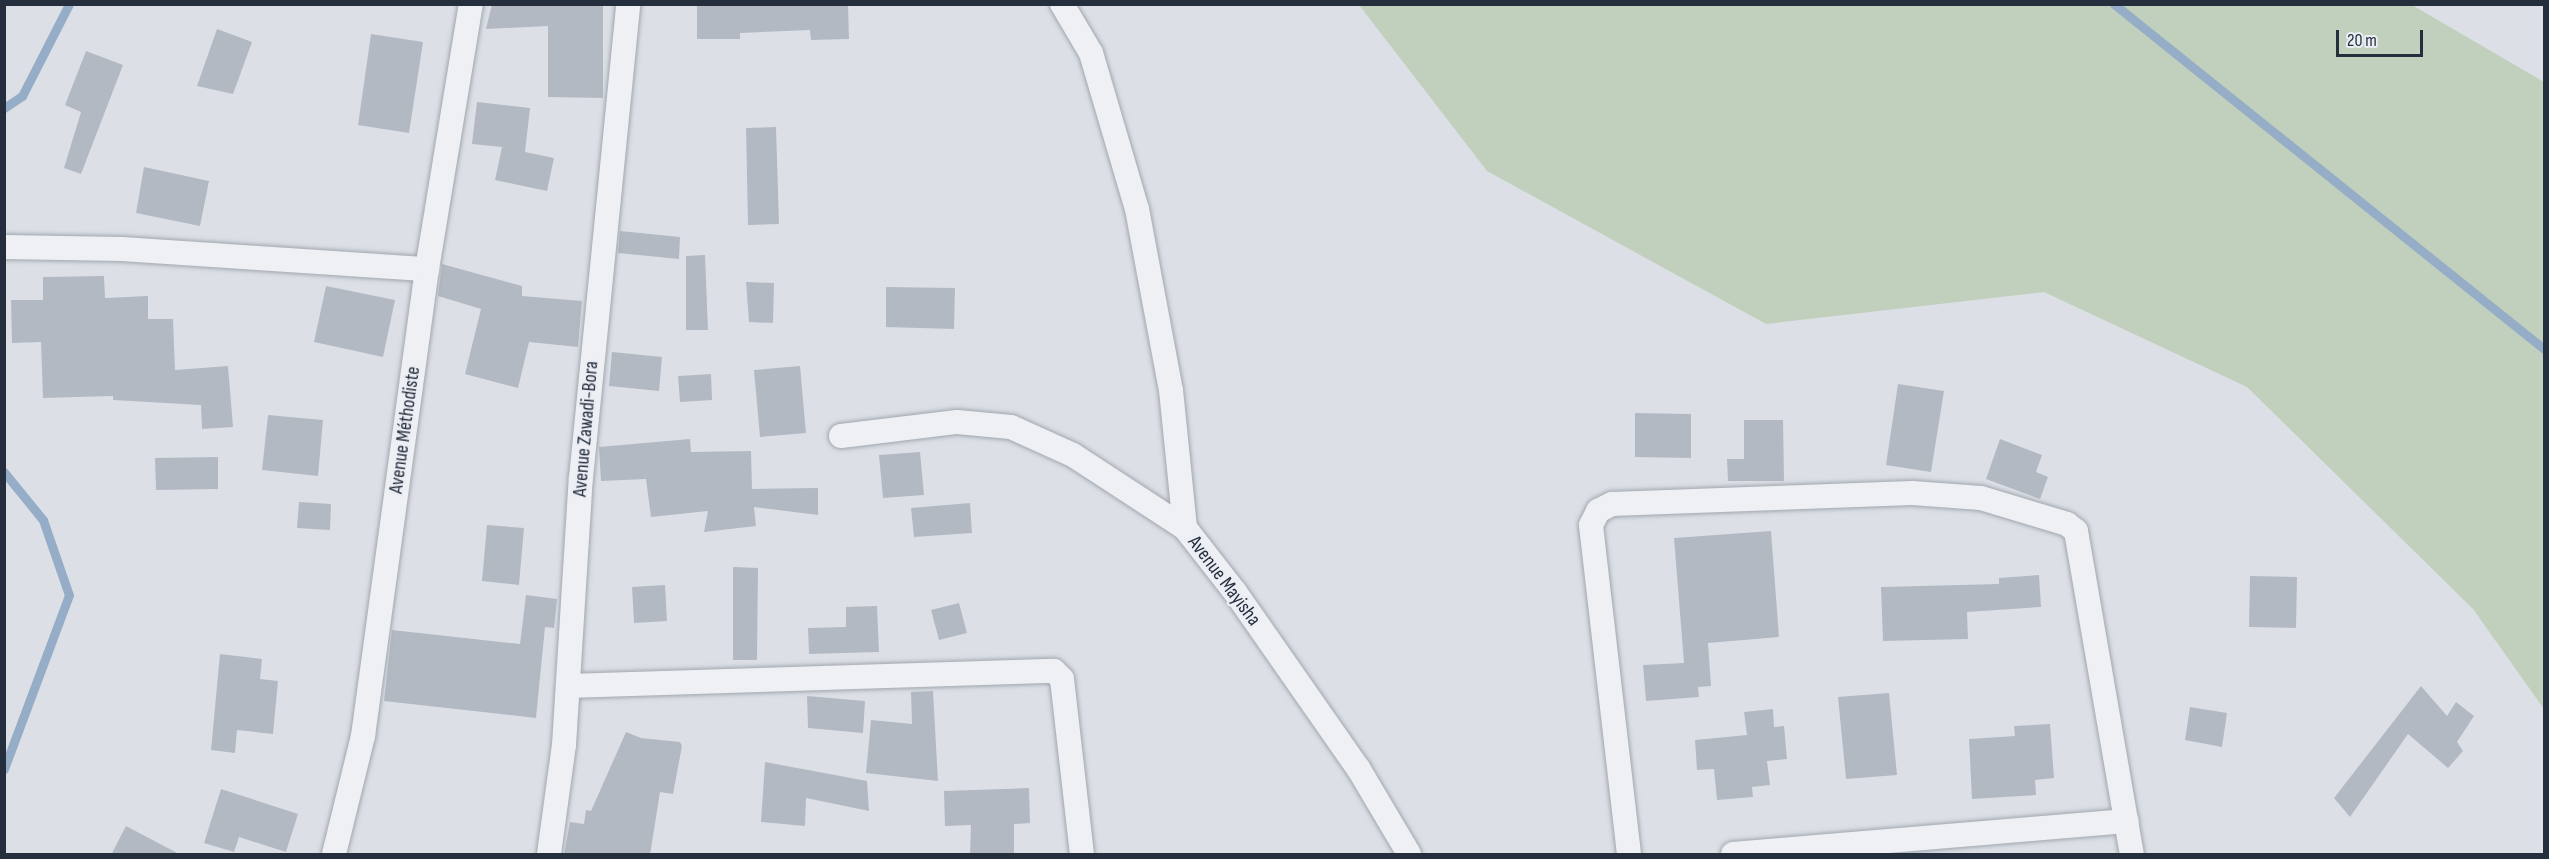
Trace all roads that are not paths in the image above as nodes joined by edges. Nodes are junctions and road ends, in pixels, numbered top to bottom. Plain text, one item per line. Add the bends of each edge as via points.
1 (471, 4) edge
2 (628, 4) edge
3 (1062, 4) edge
4 (4, 247) edge
5 (427, 268) junction
6 (841, 436) dead end
7 (1185, 528) junction
8 (568, 686) junction
9 (2127, 821) junction
10 (334, 855) edge
11 (549, 855) edge
12 (1082, 855) edge
13 (1409, 855) edge
14 (1629, 855) edge
15 (1733, 855) edge
16 (2132, 855) edge

1 - 5 street, Avenue Méthodiste
2 - 8 street, Avenue Zawadi-Bora via 581,478
3 - 7 street via 1091,53 1137,209 1171,390
4 - 5 street via 122,249
5 - 10 street, Avenue Méthodiste via 363,736
6 - 7 street, Avenue Mayisha via 957,423 1011,427 1073,455
7 - 13 street, Avenue Mayisha via 1235,591 1358,768
8 - 11 street, Avenue Zawadi-Bora
8 - 12 street via 1054,671 1062,679
9 - 14 street via 2080,541 2072,527 1981,498 1912,493 1612,504 1598,511 1591,525
9 - 15 street
9 - 16 street

